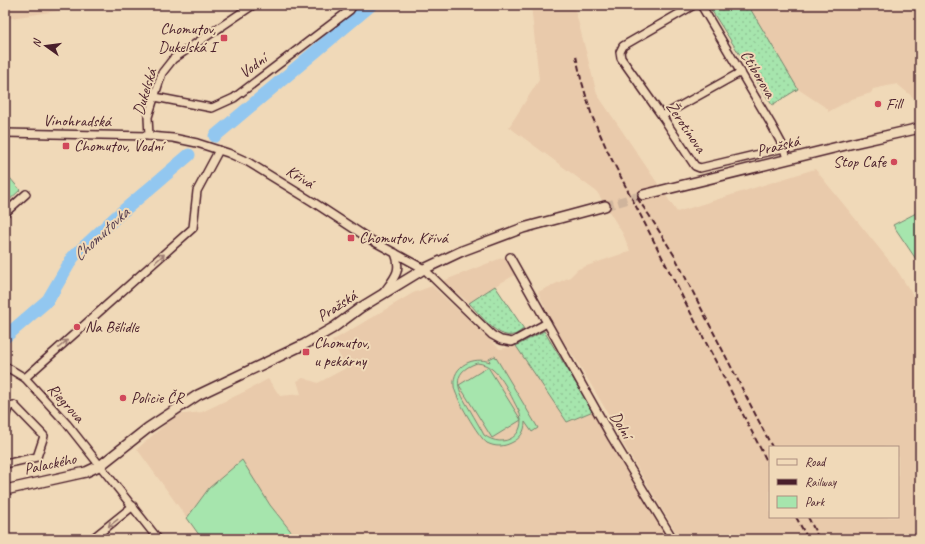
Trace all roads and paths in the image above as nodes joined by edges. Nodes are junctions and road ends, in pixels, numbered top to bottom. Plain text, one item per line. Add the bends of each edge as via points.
1 (253, 5) edge
2 (352, 5) edge
3 (694, 5) edge
4 (700, 5) edge
5 (741, 72) junction
6 (154, 97) junction
7 (662, 116) junction
8 (920, 128) edge
9 (5, 133) edge
10 (149, 136) junction
11 (784, 148) junction
12 (219, 150) junction
13 (787, 159) junction
14 (26, 194) dead end
15 (643, 196) tunnel mouth
16 (605, 206) tunnel mouth
17 (5, 213) edge
18 (395, 253) junction
19 (510, 257) dead end
20 (424, 269) junction
21 (381, 296) junction
22 (547, 323) junction
23 (5, 366) edge
24 (25, 378) junction
25 (5, 417) edge
26 (5, 464) edge
27 (101, 465) junction
28 (5, 490) edge
29 (134, 506) junction
30 (92, 539) edge
31 (158, 539) edge
32 (673, 539) edge

1 - 6 street, Dukelská via 173,59 162,73
2 - 6 street, Vodní via 350,10 234,98 212,108
3 - 7 street, Žerotínova via 623,46 620,52 621,58
4 - 5 street, Ctiborova
5 - 7 street
5 - 11 street, Ctiborova
6 - 10 street, Dukelská via 148,116
7 - 11 street, Žerotínova via 695,166 700,168
8 - 13 main road, Pražská
9 - 10 street, Vinohradská
10 - 12 street, Křivá via 179,139
11 - 13 street, Ctiborova
12 - 18 street, Křivá via 248,162
24 -> 12 street via 193,228 197,191
13 - 15 main road, Pražská
14 - 17 street
16 - 20 main road, Pražská via 502,235
18 - 20 street, Křivá
18 - 21 street via 399,268
19 - 22 street, Dolní
20 - 21 main road, Pražská
20 - 22 street via 492,335 501,340 512,342
21 - 27 main road, Pražská via 305,344 198,395 148,428
22 - 32 street, Dolní
23 - 24 street, Riegrova
24 - 27 street, Riegrova
25 - 26 street, Palackého via 9,406 14,405 44,436 37,456
27 - 28 main road, Palackého via 86,472
27 - 29 street, Riegrova
29 -> 30 street
29 - 31 street, Riegrova

